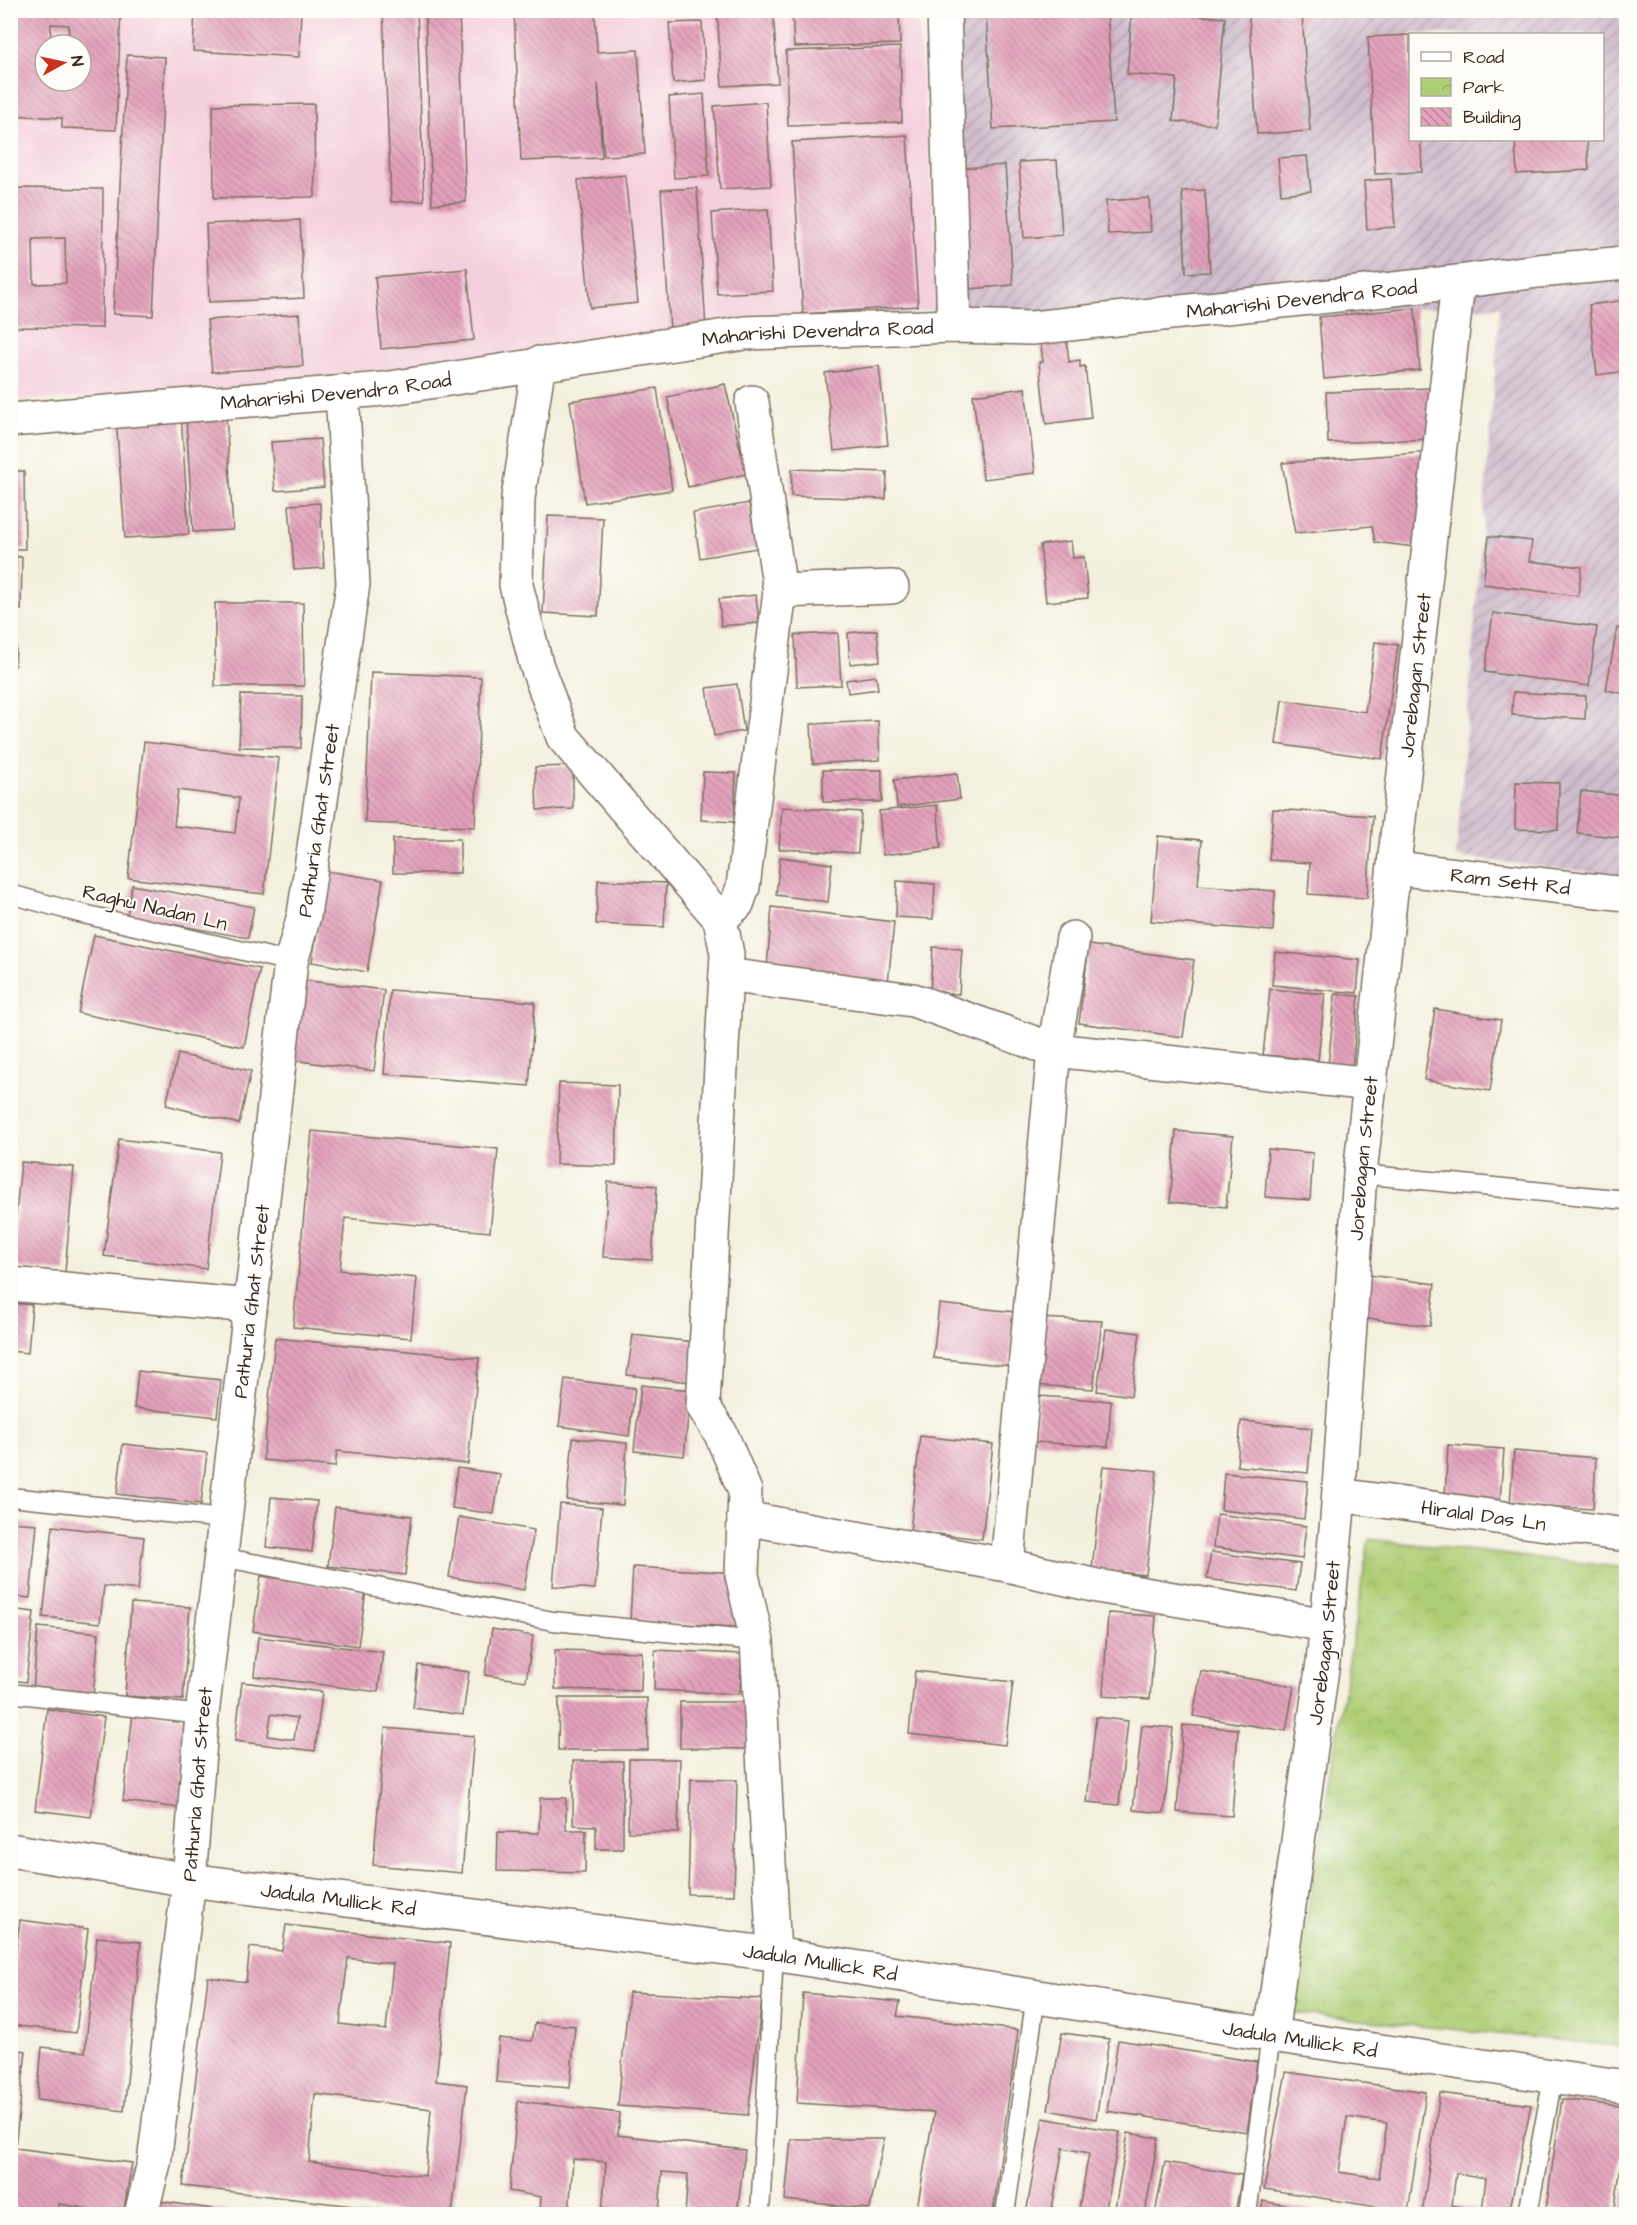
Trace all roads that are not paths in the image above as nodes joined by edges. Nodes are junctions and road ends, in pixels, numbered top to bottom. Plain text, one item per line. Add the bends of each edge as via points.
1 (944, 10) edge
2 (1626, 263) edge
3 (1458, 282) junction
4 (954, 326) junction
5 (540, 363) junction
6 (342, 391) junction
7 (752, 402) dead end
8 (10, 420) edge
9 (892, 587) dead end
10 (780, 591) junction
11 (1394, 867) junction
12 (10, 894) edge
13 (1626, 894) edge
14 (720, 919) junction
15 (1073, 938) dead end
16 (291, 962) junction
17 (726, 975) junction
18 (1054, 1050) junction
19 (1371, 1084) junction
20 (1360, 1174) junction
21 (1626, 1200) edge
22 (10, 1284) edge
23 (250, 1306) junction
24 (1339, 1495) junction
25 (10, 1497) edge
26 (744, 1518) junction
27 (225, 1519) junction
28 (1626, 1535) edge
29 (220, 1557) junction
30 (1007, 1565) junction
31 (1327, 1625) junction
32 (757, 1641) junction
33 (10, 1693) edge
34 (202, 1715) junction
35 (10, 1850) edge
36 (189, 1881) junction
37 (774, 1954) junction
38 (1036, 1995) junction
39 (1271, 2035) junction
40 (1553, 2077) junction
41 (1626, 2087) edge
42 (141, 2214) edge
43 (760, 2214) edge
44 (1005, 2214) edge
45 (1247, 2214) edge
46 (1528, 2214) edge

1 - 4 street
2 - 3 street, Maharishi Devendra Road
3 - 4 street, Maharishi Devendra Road via 1032,328
3 - 11 street, Jorebagan Street
4 - 5 street, Maharishi Devendra Road via 745,333
5 - 6 street, Maharishi Devendra Road via 384,389
5 - 14 street via 518,498 516,585 536,664 563,737
6 - 8 street, Maharishi Devendra Road
6 - 16 street, Pathuria Ghat Street via 353,584 304,915
7 - 10 street
9 - 10 street
10 - 14 street via 743,887 737,904
11 - 13 street, Ram Sett Rd
11 - 19 street, Jorebagan Street
12 - 16 lane, Raghu Nadan Ln
14 - 17 street via 727,954
15 - 18 street
16 - 23 street, Pathuria Ghat Street
17 - 18 street via 913,1000
17 - 26 street via 703,1406 721,1434 745,1491
18 - 19 street
18 - 30 street
19 - 20 street, Jorebagan Street
20 - 21 lane
20 - 24 street, Jorebagan Street
22 - 23 street
23 - 27 street, Pathuria Ghat Street
24 - 28 street, Hiralal Das Ln
24 - 31 street, Jorebagan Street
25 - 27 lane
26 - 30 street
26 - 32 street via 742,1575
27 - 29 street, Pathuria Ghat Street
29 - 32 lane via 553,1622
29 - 34 street, Pathuria Ghat Street
30 - 31 street via 1097,1586
31 - 39 street, Jorebagan Street
32 - 37 street
33 - 34 lane
34 - 36 street, Pathuria Ghat Street
35 - 36 street, Jadula Mullick Rd
36 - 37 street, Jadula Mullick Rd
36 - 42 street, Pathuria Ghat Street via 154,2163
37 - 38 street, Jadula Mullick Rd
37 - 43 lane
38 - 39 street, Jadula Mullick Rd
38 - 44 lane
39 - 40 street, Jadula Mullick Rd
39 - 45 lane
40 - 41 street, Jadula Mullick Rd
40 - 46 lane

